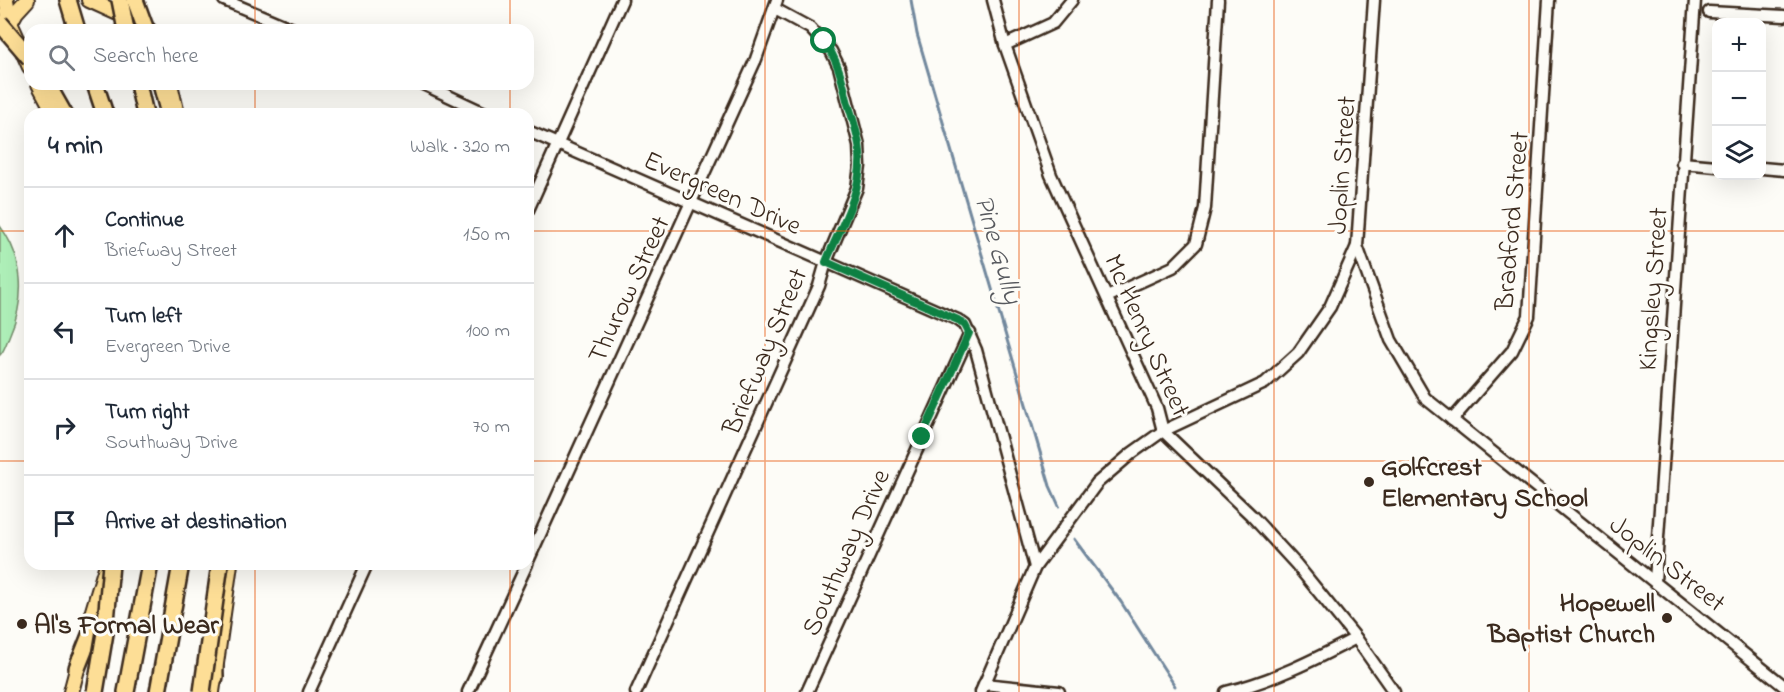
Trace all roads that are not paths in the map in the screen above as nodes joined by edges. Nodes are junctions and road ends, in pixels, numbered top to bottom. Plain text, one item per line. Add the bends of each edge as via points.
1 (6, 0) edge
2 (27, 0) edge
3 (68, 0) edge
4 (89, 0) edge
5 (120, 0) edge
6 (135, 0) edge
7 (224, 0) edge
8 (622, 0) edge
9 (993, 0) edge
10 (1072, 0) edge
11 (1218, 0) edge
12 (1374, 0) edge
13 (1549, 0) edge
14 (1695, 0) edge
15 (776, 5) edge
16 (1709, 12) dead end
17 (1784, 16) edge
18 (5, 23) edge
19 (75, 24) edge
20 (125, 24) edge
21 (142, 24) edge
22 (145, 24) edge
23 (281, 24) edge
24 (1005, 45) junction
25 (24, 50) edge
26 (24, 56) edge
27 (42, 90) edge
28 (50, 90) edge
29 (97, 90) edge
30 (139, 90) edge
31 (163, 90) edge
32 (171, 90) edge
33 (436, 90) edge
34 (51, 108) edge
35 (61, 108) edge
36 (103, 108) edge
37 (144, 108) edge
38 (167, 108) edge
39 (176, 108) edge
40 (474, 108) edge
41 (534, 134) edge
42 (558, 144) junction
43 (1682, 163) junction
44 (1712, 166) edge
45 (1766, 168) edge
46 (1784, 170) edge
47 (534, 197) edge
48 (691, 204) junction
49 (1357, 246) junction
50 (826, 262) junction
51 (1107, 297) junction
52 (969, 333) junction
53 (1452, 420) junction
54 (1163, 431) junction
55 (534, 548) edge
56 (1035, 567) junction
57 (107, 570) edge
58 (109, 570) edge
59 (115, 570) edge
60 (149, 570) edge
61 (180, 570) edge
62 (212, 570) edge
63 (219, 570) edge
64 (229, 570) edge
65 (364, 570) edge
66 (524, 570) edge
67 (1655, 581) junction
68 (1356, 638) junction
69 (77, 668) junction
70 (213, 685) edge
71 (1784, 686) edge
72 (982, 688) edge
73 (71, 692) edge
74 (95, 692) edge
75 (126, 692) edge
76 (158, 692) edge
77 (202, 692) edge
78 (309, 692) edge
79 (468, 692) edge
80 (636, 692) edge
81 (807, 692) edge
82 (1059, 692) edge
83 (1226, 692) edge
84 (1394, 692) edge

1 - 18 main road
2 - 18 main road
3 - 19 highway
4 - 21 main road
5 - 20 highway, bridge
6 - 22 highway, bridge
7 - 23 street
8 - 42 street
9 - 24 street, Mc Henry Street
10 - 24 street via 1053,23
11 - 51 street via 1205,208 1196,244 1173,267
12 - 49 street, Joplin Street
13 - 53 street, Bradford Street via 1529,316 1512,351
14 - 43 street, Kingsley Street
15 - 48 street, Thurow Street
15 - 50 street, Briefway Street via 810,28 831,51 839,67 859,145 857,188
16 - 17 street
18 - 25 highway, bridge
18 - 26 main road
24 - 51 street, Mc Henry Street via 1051,176
27 - 34 main road
28 - 35 highway
29 - 36 highway
30 - 37 highway
31 - 38 highway
32 - 39 main road
33 - 40 street
41 - 42 street, Evergreen Drive
42 - 47 street
42 - 48 street, Evergreen Drive
43 - 44 street
43 - 67 street, Kingsley Street
45 - 46 street
48 - 50 street, Evergreen Drive
48 - 55 street, Thurow Street
49 - 53 street, Joplin Street via 1391,340 1425,398
49 - 54 street via 1330,307 1298,353 1265,383
50 - 52 street, Evergreen Drive via 958,320
50 - 80 street, Briefway Street via 819,286
51 - 54 street, Mc Henry Street via 1157,408
52 - 56 street
52 - 81 street, Southway Drive
53 - 67 street, Joplin Street
54 - 56 street via 1097,483
54 - 68 street, Mc Henry Street via 1251,515
56 - 72 street
57 - 69 main road
58 - 74 highway, bridge via 105,633
59 - 69 highway
60 - 75 highway
61 - 76 highway
62 - 70 highway
63 - 77 highway, bridge
64 - 70 main road
65 - 78 street
66 - 79 street, Thurow Street
67 - 71 street, Joplin Street
68 - 83 street via 1302,666
68 - 84 street, Mc Henry Street
69 - 73 main road
72 - 82 street

